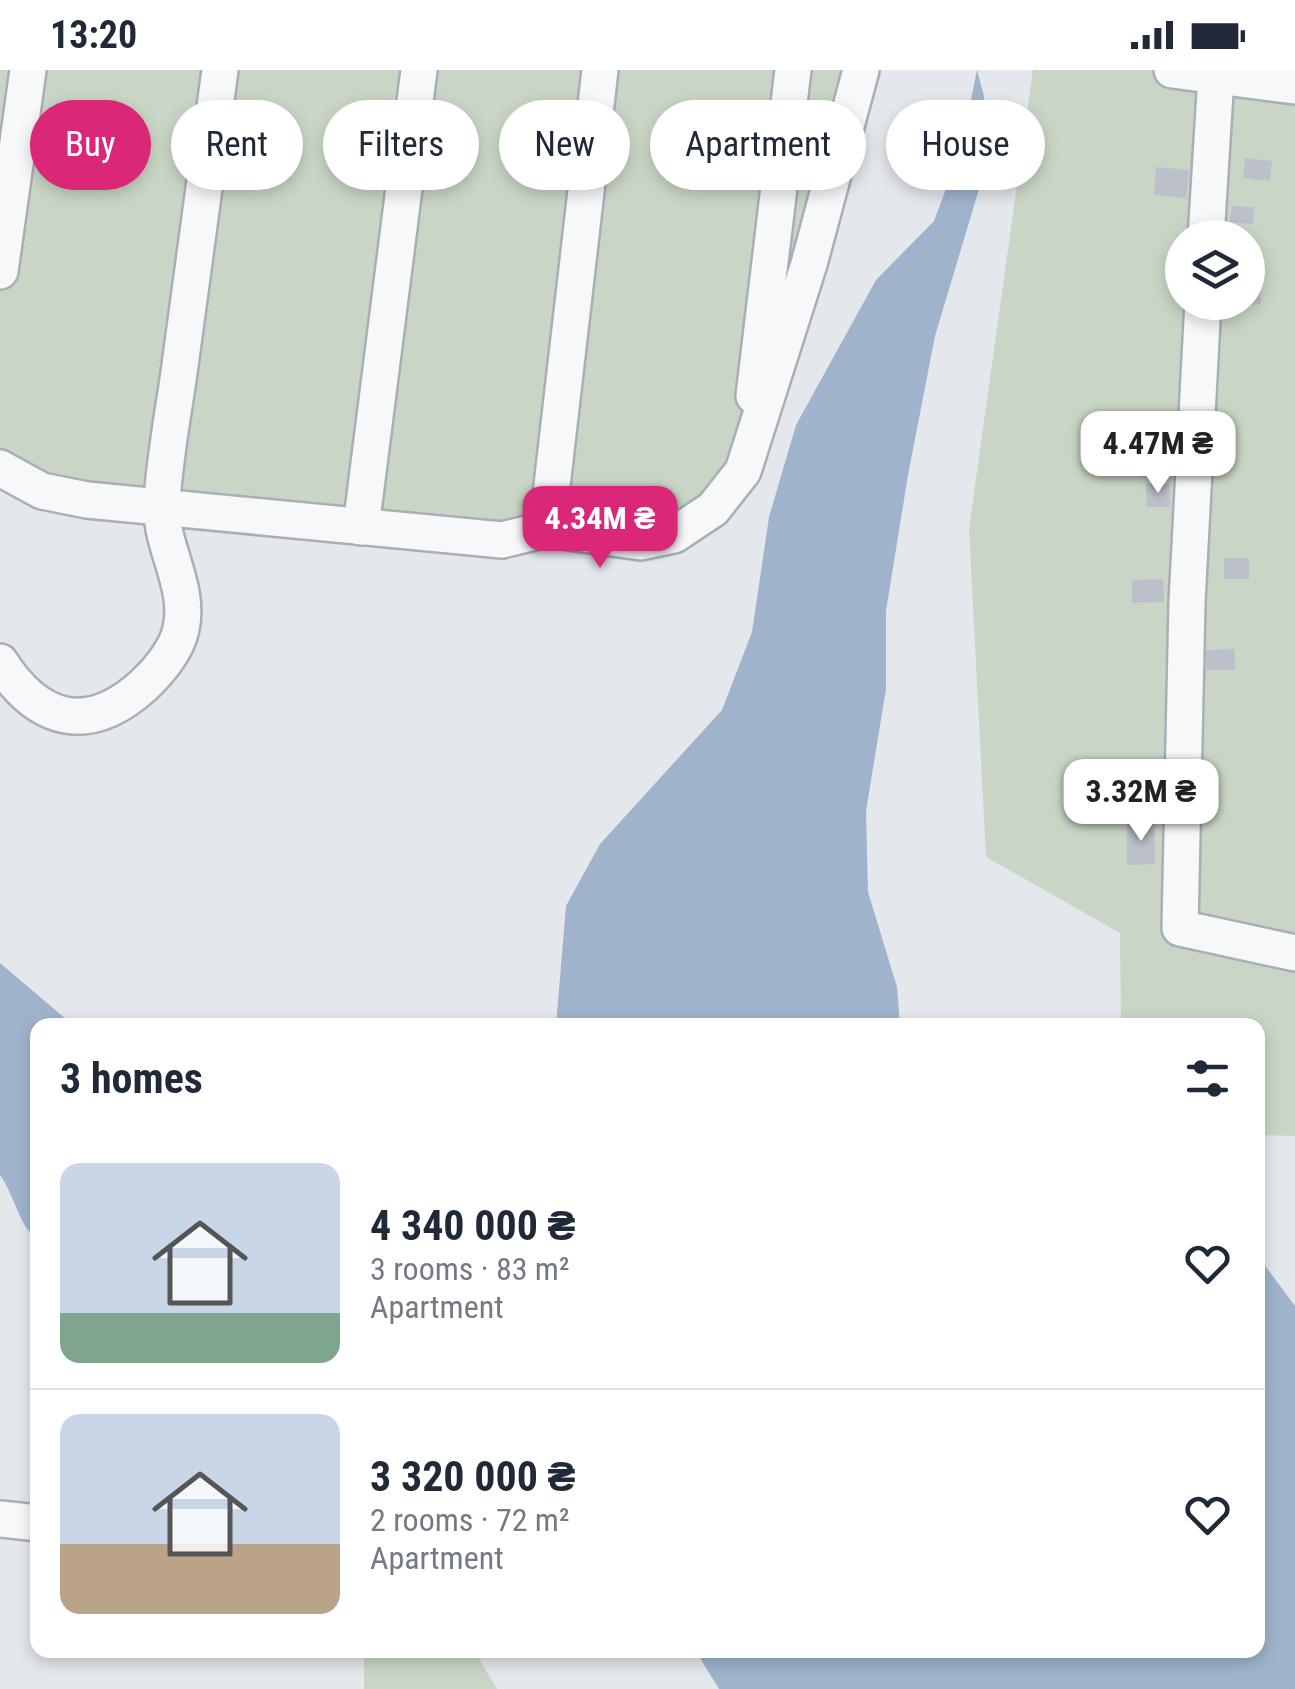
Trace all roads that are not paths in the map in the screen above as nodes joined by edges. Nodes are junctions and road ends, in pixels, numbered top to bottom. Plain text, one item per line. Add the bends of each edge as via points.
1 (28, 70) edge
2 (220, 70) edge
3 (419, 70) edge
4 (600, 70) edge
5 (793, 70) edge
6 (861, 70) edge
7 (1172, 70) edge
8 (1216, 76) junction
9 (1295, 86) edge
10 (1207, 220) edge
11 (0, 272) edge
12 (1202, 320) edge
13 (756, 437) junction
14 (0, 468) edge
15 (161, 507) junction
16 (361, 527) junction
17 (547, 529) junction
18 (0, 662) edge
19 (1295, 952) edge
20 (0, 1520) edge
21 (30, 1523) edge

1 - 11 street
2 - 15 street
3 - 16 street
4 - 17 street
5 - 13 street via 753,382
6 - 13 street
7 - 8 street
8 - 9 street
8 - 10 street
12 - 19 street via 1180,928
13 - 17 street via 743,471 713,509 674,535 641,542
14 - 15 street via 42,491
15 - 16 street
15 - 18 street via 183,615 181,632 154,675 108,711 83,719 34,702
16 - 17 street via 502,540
20 - 21 street

